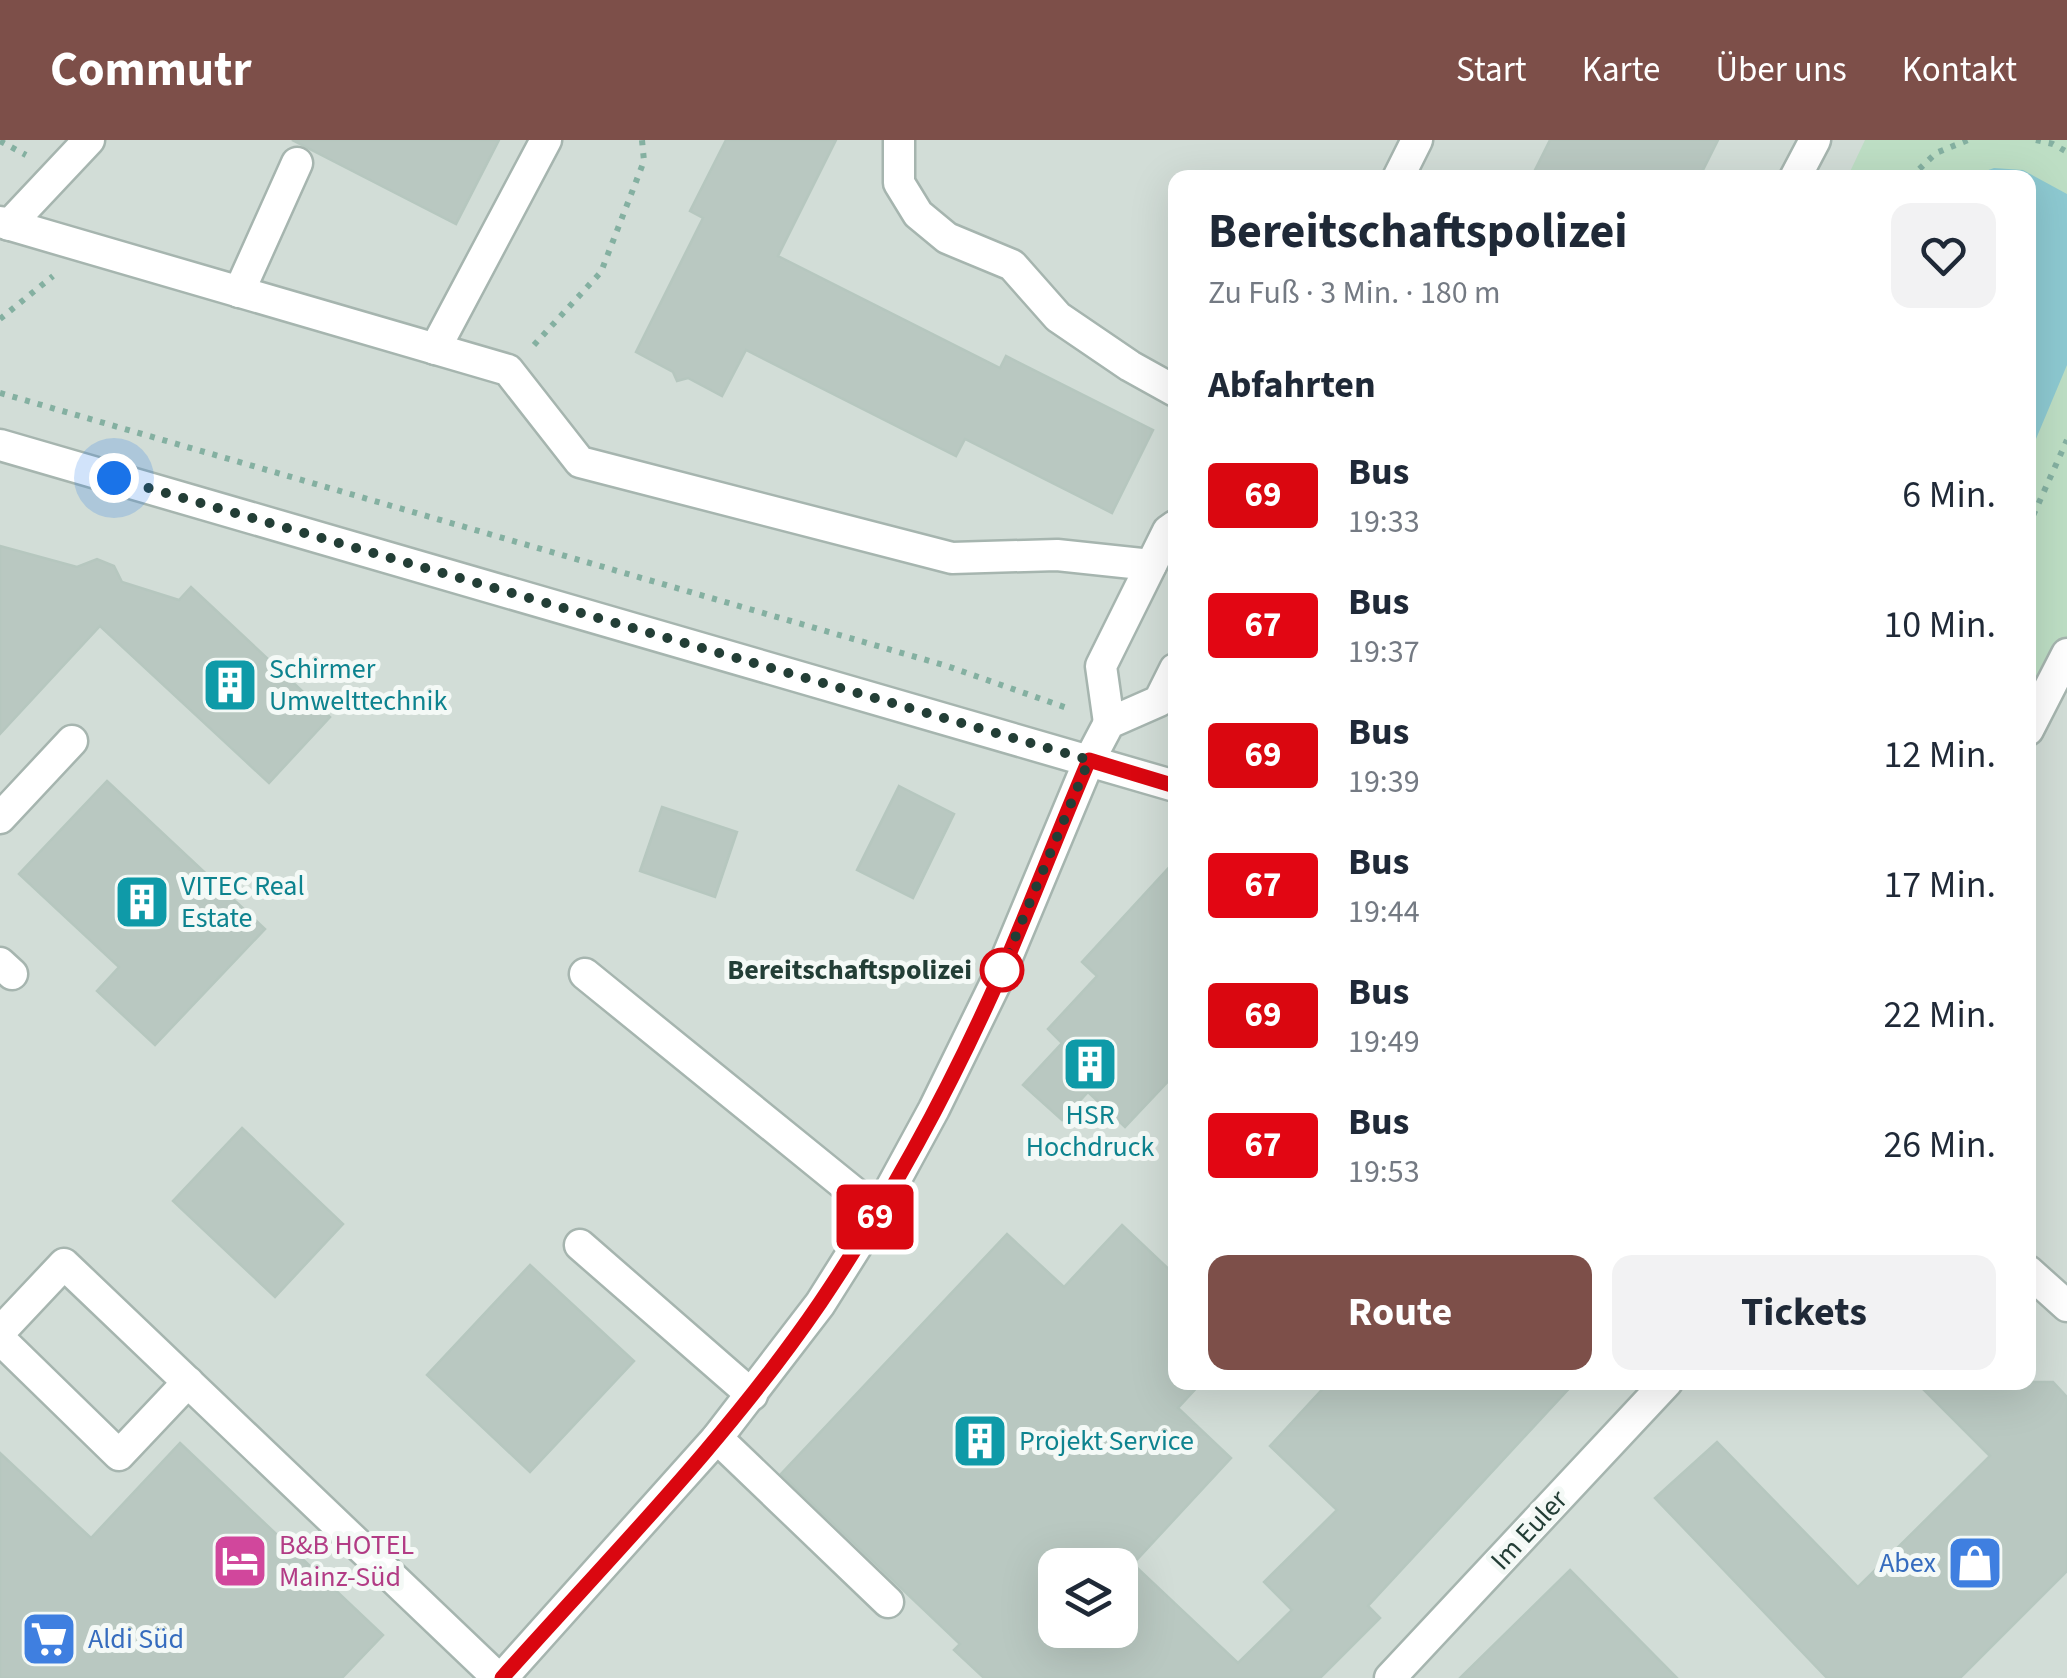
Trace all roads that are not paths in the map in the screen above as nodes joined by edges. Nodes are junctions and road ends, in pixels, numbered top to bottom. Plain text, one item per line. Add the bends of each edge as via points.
1 (546, 140) edge
2 (899, 140) edge
3 (1417, 140) edge
4 (1815, 140) edge
5 (87, 141) edge
6 (296, 163) dead end
7 (1402, 170) edge
8 (1799, 170) edge
9 (4, 223) edge
10 (239, 292) junction
11 (435, 349) junction
12 (1168, 387) edge
13 (0, 446) edge
14 (1168, 531) edge
15 (1151, 565) junction
16 (2067, 654) edge
17 (1168, 683) edge
18 (2036, 714) edge
19 (1109, 723) junction
20 (72, 741) dead end
21 (1089, 760) junction
22 (1168, 784) edge
23 (0, 818) edge
24 (585, 974) dead end
25 (878, 1212) junction
26 (580, 1245) dead end
27 (2036, 1278) edge
28 (2067, 1306) edge
29 (0, 1335) edge
30 (188, 1382) junction
31 (1660, 1390) edge
32 (752, 1396) junction
33 (717, 1438) junction
34 (888, 1602) dead end
35 (500, 1678) edge
36 (1390, 1678) edge

1 - 11 street
2 - 12 street via 899,183 918,214 947,238 1012,265 1058,317
3 - 7 street
4 - 8 street
5 - 9 street
6 - 10 street
9 - 10 street
10 - 11 street
11 - 15 street via 508,370 580,462 952,558 1057,555
13 - 21 street
14 - 15 street
15 - 19 street via 1102,666
16 - 18 street
17 - 19 street via 1159,701
19 - 21 street
20 - 23 street
21 - 22 street
21 - 25 street via 1000,974
24 - 25 street
25 - 32 street
26 - 32 street
27 - 28 street
29 - 30 street via 64,1264
29 - 30 street via 118,1456
30 - 35 street
31 - 36 street, Im Euler
32 - 33 street
33 - 34 street
33 - 35 street

